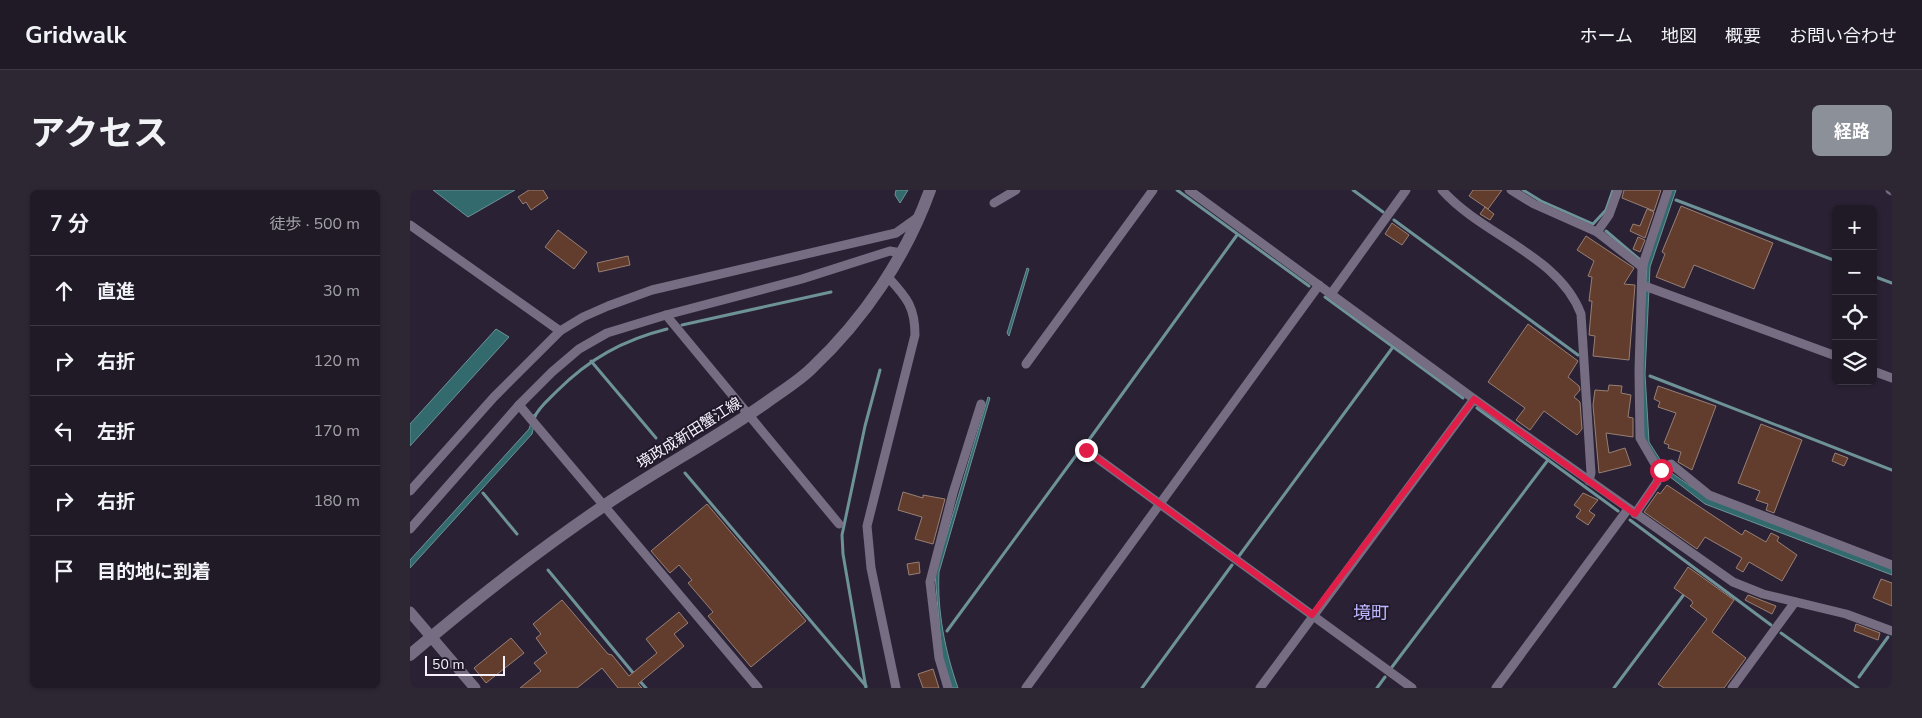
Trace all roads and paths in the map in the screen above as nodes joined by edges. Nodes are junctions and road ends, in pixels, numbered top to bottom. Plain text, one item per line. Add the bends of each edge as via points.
1 (930, 190) edge
2 (1016, 190) edge
3 (1153, 190) edge
4 (1189, 190) edge
5 (1406, 190) edge
6 (1442, 190) edge
7 (1511, 190) edge
8 (1618, 190) edge
9 (1668, 190) edge
10 (994, 203) dead end
11 (920, 216) junction
12 (410, 225) edge
13 (1597, 232) junction
14 (901, 253) junction
15 (1642, 267) junction
16 (888, 277) junction
17 (1319, 285) junction
18 (1647, 286) junction
19 (1331, 294) junction
20 (666, 314) junction
21 (560, 331) junction
22 (1832, 355) edge
23 (1026, 364) dead end
24 (1877, 372) edge
25 (1892, 378) edge
26 (1474, 399) junction
27 (981, 404) dead end
28 (519, 405) junction
29 (748, 415) junction
30 (1086, 450) dead end
31 (1662, 469) junction
32 (1589, 481) junction
33 (410, 491) edge
34 (1159, 504) junction
35 (605, 505) junction
36 (1631, 512) junction
37 (839, 524) dead end
38 (410, 529) edge
39 (1892, 565) edge
40 (1796, 602) junction
41 (410, 612) edge
42 (1312, 615) junction
43 (1892, 631) edge
44 (432, 636) junction
45 (410, 655) edge
46 (475, 688) edge
47 (758, 688) edge
48 (896, 688) edge
49 (948, 688) edge
50 (1026, 688) edge
51 (1260, 688) edge
52 (1412, 688) edge
53 (1496, 688) edge
54 (1732, 688) edge

1 - 11 main road, 境政成新田蟹江線
2 - 10 street
3 - 23 street
4 - 17 street
5 - 19 street
6 - 32 street via 1486,228 1550,269 1575,298 1581,314
7 - 13 street
8 - 13 street via 1609,215
9 - 15 street
11 - 14 main road, 境政成新田蟹江線
11 - 21 street via 896,233 866,242 652,290 608,306
12 - 21 street
13 - 15 street
14 - 16 main road, 境政成新田蟹江線
14 - 20 street via 890,251 802,279
15 - 18 street
16 - 29 main road, 境政成新田蟹江線 via 869,305 812,368
16 - 48 street via 910,304 915,318 915,335 867,526 871,568
17 - 19 street
17 - 34 street
18 - 22 street
18 - 31 street via 1639,371 1640,438
19 - 26 street
20 - 28 street via 607,333 579,349
20 - 29 street
21 - 33 street via 494,397
24 - 25 street
26 - 32 street
26 - 42 street
27 - 49 street via 930,582 939,658
28 - 35 street
28 - 38 street
29 - 35 main road, 境政成新田蟹江線
29 - 37 street
30 - 34 street
31 - 36 street via 1657,482
31 - 39 street via 1671,464 1709,495
32 - 36 street
34 - 42 street
34 - 50 street
35 - 44 main road, 境政成新田蟹江線
35 - 47 street
36 - 40 street via 1733,582
36 - 53 street
40 - 43 street via 1846,614
40 - 54 street
41 - 44 street
42 - 51 street
42 - 52 street
44 - 45 main road, 境政成新田蟹江線
44 - 46 street

